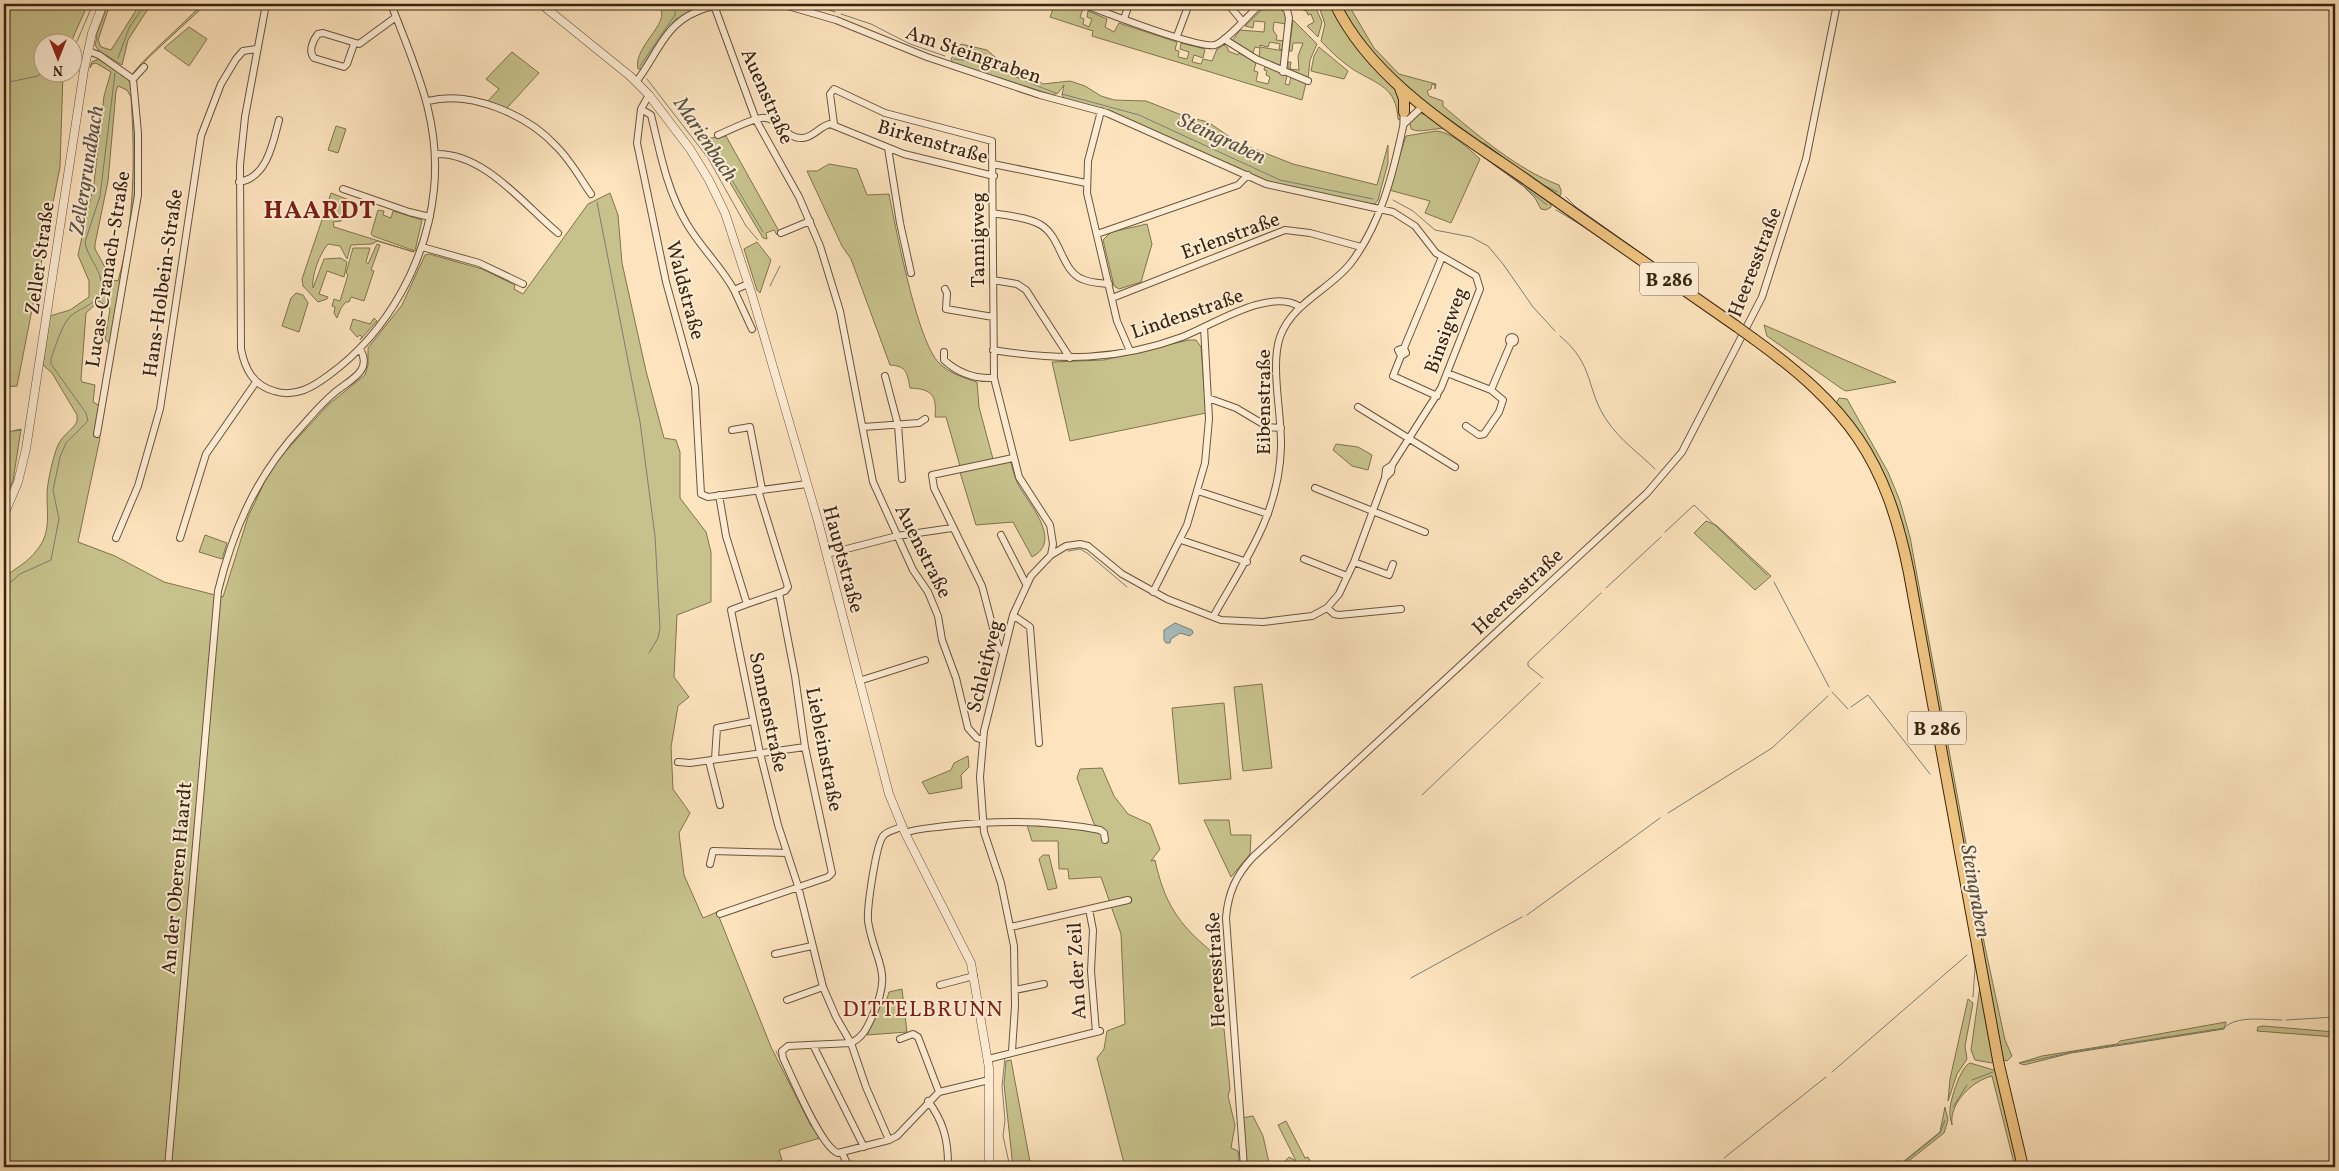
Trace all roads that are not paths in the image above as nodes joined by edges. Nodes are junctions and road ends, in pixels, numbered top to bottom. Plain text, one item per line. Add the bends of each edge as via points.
1 (103, 4) edge
2 (266, 4) edge
3 (391, 4) edge
4 (541, 4) edge
5 (781, 4) edge
6 (1083, 4) edge
7 (1129, 4) edge
8 (1189, 4) edge
9 (1228, 4) edge
10 (1261, 4) edge
11 (1280, 4) edge
12 (1335, 4) edge
13 (1837, 4) edge
14 (717, 6) edge
15 (1100, 7) edge
16 (396, 17) junction
17 (1124, 19) junction
18 (1242, 21) junction
19 (1177, 36) junction
20 (1224, 39) junction
21 (354, 44) junction
22 (257, 49) junction
23 (88, 51) junction
24 (144, 67) dead end
25 (1283, 72) junction
26 (133, 79) junction
27 (1308, 81) dead end
28 (636, 82) junction
29 (1399, 87) junction
30 (649, 95) junction
31 (428, 102) junction
32 (1420, 103) junction
33 (641, 109) junction
34 (1101, 111) junction
35 (1404, 112) junction
36 (279, 120) dead end
37 (756, 120) junction
38 (834, 124) junction
39 (1404, 124) junction
40 (718, 135) dead end
41 (888, 148) junction
42 (435, 154) junction
43 (993, 164) junction
44 (1248, 175) junction
45 (994, 176) junction
46 (240, 182) junction
47 (1086, 183) junction
48 (343, 189) dead end
49 (591, 194) dead end
50 (1380, 209) junction
51 (993, 213) junction
52 (430, 217) junction
53 (810, 221) junction
54 (558, 233) dead end
55 (781, 233) dead end
56 (1098, 234) junction
57 (422, 247) junction
58 (1361, 247) junction
59 (1442, 257) junction
60 (910, 273) dead end
61 (993, 280) junction
62 (523, 284) dead end
63 (748, 284) junction
64 (1109, 284) junction
65 (945, 289) dead end
66 (734, 290) junction
67 (1112, 298) junction
68 (1300, 307) junction
69 (993, 317) junction
70 (1204, 327) junction
71 (752, 329) dead end
72 (1510, 343) dead end
73 (360, 348) junction
74 (993, 350) junction
75 (1130, 351) junction
76 (944, 352) dead end
77 (1070, 358) junction
78 (1447, 373) junction
79 (885, 376) dead end
80 (994, 378) junction
81 (256, 382) junction
82 (1492, 390) junction
83 (1437, 396) junction
84 (1208, 398) junction
85 (1358, 407) dead end
86 (925, 419) dead end
87 (898, 425) junction
88 (1466, 426) dead end
89 (863, 427) junction
90 (1281, 428) junction
91 (732, 430) dead end
92 (97, 434) dead end
93 (1409, 438) junction
94 (1013, 458) junction
95 (1455, 466) dead end
96 (902, 479) dead end
97 (807, 484) junction
98 (1315, 488) dead end
99 (760, 490) junction
100 (1198, 491) junction
101 (719, 495) junction
102 (1371, 512) junction
103 (1268, 514) junction
104 (4, 515) edge
105 (952, 528) junction
106 (1425, 532) dead end
107 (1001, 535) dead end
108 (897, 536) junction
109 (116, 538) dead end
110 (180, 538) dead end
111 (1181, 540) junction
112 (827, 554) junction
113 (1051, 555) junction
114 (1304, 559) dead end
115 (1247, 562) junction
116 (1354, 562) junction
117 (1393, 564) dead end
118 (1347, 576) junction
119 (1026, 584) junction
120 (1154, 592) junction
121 (779, 593) junction
122 (747, 604) junction
123 (1327, 608) junction
124 (1401, 609) dead end
125 (1013, 615) junction
126 (1213, 617) junction
127 (1004, 654) junction
128 (925, 660) dead end
129 (859, 681) junction
130 (753, 721) junction
131 (983, 740) junction
132 (1039, 743) dead end
133 (805, 747) junction
134 (760, 753) junction
135 (712, 760) junction
136 (678, 762) dead end
137 (720, 805) dead end
138 (982, 822) junction
139 (903, 830) junction
140 (1105, 840) dead end
141 (787, 854) junction
142 (710, 864) dead end
143 (798, 886) junction
144 (1128, 900) dead end
145 (1089, 909) junction
146 (720, 914) dead end
147 (1011, 927) junction
148 (812, 946) junction
149 (775, 954) dead end
150 (974, 976) junction
151 (1044, 984) dead end
152 (940, 985) dead end
153 (823, 987) junction
154 (1015, 990) junction
155 (787, 1000) dead end
156 (900, 1038) dead end
157 (851, 1043) junction
158 (813, 1045) junction
159 (1012, 1051) junction
160 (988, 1059) junction
161 (989, 1080) junction
162 (939, 1092) junction
163 (928, 1102) junction
164 (889, 1140) junction
165 (864, 1147) junction
166 (842, 1154) junction
167 (948, 1164) dead end
168 (168, 1167) edge
169 (849, 1167) edge
170 (989, 1167) edge
171 (1244, 1167) edge
172 (2023, 1167) edge

1 - 23 street, Zeller Straße
2 - 22 street
3 - 16 street
4 - 28 street, Hauptstraße
5 - 34 street, Am Steingraben via 836,20 940,62
6 - 15 street
7 - 17 street
8 - 19 street
9 - 18 street
10 - 18 street
11 - 25 street via 1287,10 1289,18
12 - 29 main road, B 286 via 1364,49
13 - 171 street, Heeresstraße via 1806,160 1767,283 1682,452 1647,494 1253,858 1233,884 1226,918
14 - 28 street via 679,21
14 - 37 street, Auenstraße
15 - 17 street
16 - 21 street via 365,41
16 - 31 street
17 - 19 street
18 - 20 street
19 - 20 street via 1210,45
20 - 25 street
21 - 21 street via 323,33 318,34 310,51 314,58 344,67
22 - 46 street via 245,117
22 - 109 street, Hans-Holbein-Straße via 243,51 233,63 221,84 201,136 160,409 138,486
23 - 26 street
23 - 104 street, Zeller Straße via 30,427 18,482
24 - 26 street
25 - 27 street
26 - 92 street, Lucas-Cranach-Straße via 140,162 138,195
28 - 30 street, Hauptstraße
29 - 32 main road, B 286
29 - 35 main road via 1404,99
30 - 33 street, Waldstraße
30 - 63 street, Hauptstraße via 680,134 709,180 725,213
31 - 42 street
31 - 49 street via 448,99 472,102 527,123 557,146
32 - 35 main road
32 - 39 street
32 - 172 main road, B 286, bridge via 1736,326 1814,386 1846,421 1876,467 1896,518 1909,573 2000,1072
33 - 66 street via 650,114 668,182 686,222
33 - 101 street, Waldstraße via 637,143 666,282 695,387 701,491 703,496
34 - 44 street, Am Steingraben
34 - 47 street via 1088,161
35 - 39 street
36 - 46 street via 263,165 251,178
37 - 38 street via 770,118 789,135 802,138 825,125
37 - 40 street
37 - 53 street, Auenstraße
38 - 41 street, Birkenstraße
38 - 43 street, Tannigweg via 831,90 885,112 991,140
39 - 50 street
41 - 45 street, Birkenstraße
41 - 60 street
42 - 52 street
42 - 54 street via 448,155 492,175
43 - 45 street, Tannigweg
43 - 47 street, Birkenstraße
44 - 50 street, Am Steingraben via 1275,187
44 - 56 street via 1241,183 1223,191
45 - 51 street, Tannigweg
46 - 81 street via 242,349 245,365
47 - 56 street
48 - 52 street
50 - 58 street, Eibenstraße
50 - 59 street, Binsigweg via 1393,212 1409,222
51 - 61 street, Tannigweg
51 - 64 street via 1042,225 1081,279
52 - 57 street
53 - 55 street
53 - 89 street, Auenstraße via 840,311
56 - 64 street
57 - 62 street via 479,263
57 - 73 street via 393,306
58 - 67 street, Erlenstraße via 1310,233 1285,230
58 - 68 street, Eibenstraße via 1340,274
59 - 78 street, Binsigweg via 1472,272 1480,285
59 - 83 street, Binsigweg via 1404,348 1406,353 1401,356 1393,376
61 - 69 street, Tannigweg
61 - 77 street via 1017,284 1026,290
63 - 66 street
63 - 97 street, Hauptstraße
64 - 67 street
65 - 69 street, Tannigweg via 946,309
66 - 71 street
67 - 75 street via 1117,321
68 - 70 street, Lindenstraße via 1278,300
68 - 90 street, Eibenstraße via 1284,329 1277,348
69 - 74 street, Tannigweg
70 - 75 street, Lindenstraße via 1180,338
70 - 84 street
72 - 82 street
73 - 81 street via 332,374 302,391 279,393
73 - 168 street, An der Oberen Haardt via 364,362 360,374 323,404 269,464 244,513 216,591
74 - 77 street, Lindenstraße via 1025,356
74 - 80 street, Tannigweg
75 - 77 street, Lindenstraße
76 - 80 street via 944,360 960,371 977,378
78 - 82 street
78 - 83 street, Binsigweg
79 - 87 street
80 - 94 street, Tannigweg
81 - 110 street via 206,454
82 - 88 street via 1503,400 1492,422 1482,435
83 - 93 street, Binsigweg
84 - 90 street via 1236,408 1268,427
84 - 100 street via 1209,440
85 - 93 street
86 - 87 street via 919,423
87 - 89 street
87 - 96 street
89 - 108 street, Auenstraße via 873,482
90 - 103 street, Eibenstraße via 1276,487
91 - 99 street via 750,427
93 - 95 street
93 - 102 street, Binsigweg via 1386,469
94 - 105 street via 932,475 934,488
94 - 113 street, Tannigweg via 1024,487 1050,525 1054,544
97 - 99 street
97 - 112 street, Hauptstraße
98 - 102 street
99 - 101 street
99 - 121 street, Liebleinstraße via 788,582 785,591
100 - 103 street
100 - 111 street
101 - 122 street via 726,536
102 - 106 street
102 - 116 street, Binsigweg
103 - 115 street, Eibenstraße
105 - 108 street
105 - 127 street via 982,586 998,647
107 - 119 street
108 - 112 street
108 - 131 street, Auenstraße via 938,616 968,728 976,738
111 - 115 street
111 - 120 street
112 - 129 street, Hauptstraße
113 - 119 street, Schleifweg
113 - 120 street, Schleifweg via 1073,544 1088,546 1122,574
114 - 118 street
115 - 126 street, Eibenstraße
116 - 117 street via 1389,575
116 - 118 street, Binsigweg
118 - 123 street, Binsigweg via 1339,594
119 - 125 street, Schleifweg
120 - 126 street
121 - 122 street
121 - 133 street, Liebleinstraße
122 - 130 street, Sonnenstraße via 731,610
123 - 124 street via 1339,615
123 - 126 street via 1312,616 1274,622 1247,623
125 - 127 street, Schleifweg
125 - 132 street via 1030,627
127 - 131 street, Schleifweg
128 - 129 street
129 - 139 street, Hauptstraße via 884,775
130 - 134 street, Sonnenstraße
130 - 135 street via 717,728
131 - 138 street, Schleifweg via 980,778
133 - 134 street
133 - 143 street, Liebleinstraße via 833,871 828,877
134 - 135 street
134 - 141 street, Sonnenstraße
135 - 136 street
135 - 137 street
138 - 139 street
138 - 140 street via 1081,827 1100,830
138 - 147 street, Schleifweg
139 - 150 street, Hauptstraße via 965,948
139 - 157 street via 887,833 881,838 869,903 869,923 883,973 883,991 866,1030
141 - 142 street via 713,851
141 - 143 street, Sonnenstraße
143 - 146 street
143 - 148 street, Sonnenstraße
144 - 145 street, An der Zeil
145 - 147 street, An der Zeil
145 - 159 street, An der Zeil via 1093,930 1091,972 1098,1032
147 - 154 street, Schleifweg
148 - 149 street
148 - 153 street, Sonnenstraße
150 - 152 street
150 - 160 street, Hauptstraße
151 - 154 street
153 - 155 street
153 - 157 street, Sonnenstraße
154 - 159 street, Schleifweg
156 - 162 street via 913,1034 918,1037
157 - 158 street
157 - 164 street, Sonnenstraße
158 - 165 street
158 - 166 street via 788,1046 784,1049 783,1058 830,1149
159 - 160 street, An der Zeil
160 - 161 street, Hauptstraße
161 - 162 street
161 - 170 street, Hauptstraße
162 - 163 street
163 - 164 street via 902,1132
163 - 167 street via 944,1129
164 - 165 street
165 - 166 street
166 - 169 street

